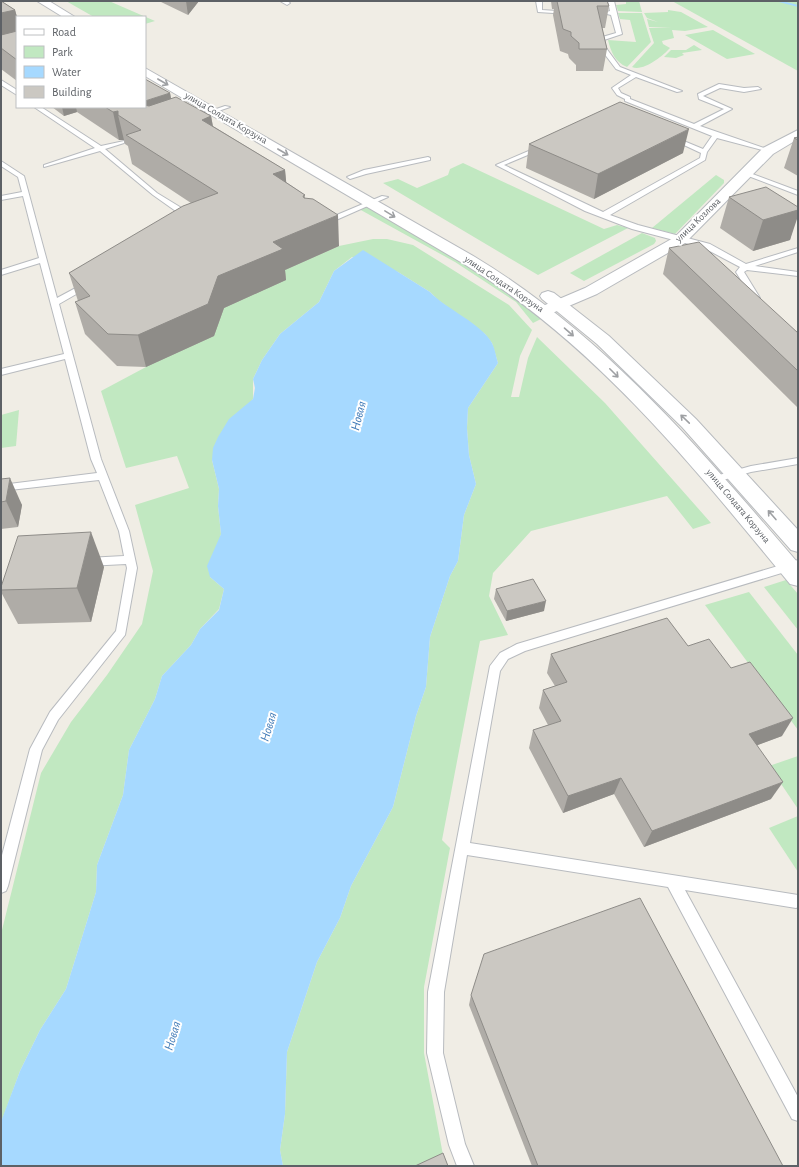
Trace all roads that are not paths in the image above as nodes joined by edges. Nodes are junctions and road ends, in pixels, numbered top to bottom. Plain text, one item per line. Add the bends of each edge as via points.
1 (42, 1) edge
2 (539, 1) edge
3 (611, 1) edge
4 (32, 5) dead end
5 (577, 12) edge
6 (598, 13) edge
7 (613, 13) junction
8 (51, 16) edge
9 (68, 16) edge
10 (146, 61) edge
11 (146, 72) edge
12 (636, 75) junction
13 (1, 82) edge
14 (758, 89) dead end
15 (679, 91) dead end
16 (16, 92) edge
17 (39, 108) edge
18 (220, 109) junction
19 (187, 120) edge
20 (694, 127) junction
21 (798, 134) edge
22 (716, 135) junction
23 (667, 136) edge
24 (122, 142) edge
25 (550, 143) edge
26 (101, 149) junction
27 (768, 151) junction
28 (704, 152) junction
29 (428, 159) dead end
30 (1, 163) edge
31 (46, 166) dead end
32 (745, 173) junction
33 (350, 178) junction
34 (798, 193) edge
35 (24, 194) junction
36 (1, 198) edge
37 (377, 200) junction
38 (604, 215) junction
39 (196, 221) edge
40 (318, 225) edge
41 (680, 240) junction
42 (798, 250) edge
43 (42, 260) junction
44 (745, 267) junction
45 (1, 273) edge
46 (798, 274) edge
47 (95, 281) edge
48 (54, 302) junction
49 (764, 307) edge
50 (552, 308) junction
51 (68, 356) junction
52 (1, 372) edge
53 (798, 461) edge
54 (736, 473) junction
55 (102, 476) junction
56 (716, 480) junction
57 (1, 488) edge
58 (798, 544) edge
59 (130, 560) junction
60 (76, 563) edge
61 (795, 569) edge
62 (462, 848) junction
63 (672, 881) junction
64 (1, 886) edge
65 (796, 900) dead end
66 (798, 1113) edge
67 (466, 1166) edge

1 - 9 street
2 - 5 lane via 540,11
3 - 7 lane
4 - 8 street
6 - 7 lane
7 - 12 lane via 619,34 601,39 603,47 618,68
10 - 18 street, улица Солдата Корзуна
11 -> 18 street, улица Солдата Корзуна
12 - 15 lane
12 - 20 lane via 615,88 619,94
13 - 16 lane
14 - 20 lane via 744,90 719,86 700,95 701,98 729,109
17 - 26 lane
18 - 19 lane
18 - 33 street, улица Солдата Корзуна
18 -> 37 street, улица Солдата Корзуна
20 - 22 lane
21 - 27 street, улица Козлова
22 - 27 lane
22 - 28 lane
23 - 28 lane
24 - 26 lane
25 - 38 lane via 499,165
26 - 31 lane
26 - 39 lane via 155,194
27 - 32 street, улица Козлова
28 - 38 lane via 703,159
29 - 33 lane via 364,172
30 - 35 lane via 21,176
32 - 34 lane
32 - 41 street, улица Козлова
33 - 37 street, улица Солдата Корзуна
35 - 36 lane
35 - 43 lane
37 - 40 lane
37 - 50 street, улица Солдата Корзуна via 481,268
38 - 41 lane
41 - 44 lane via 707,246
41 - 50 street, улица Козлова via 596,288
42 - 44 lane
43 - 45 lane
43 - 48 lane
44 - 46 lane via 780,274
44 - 49 lane via 740,272 747,286
47 - 48 lane
48 - 51 lane
54 -> 50 street, улица Солдата Корзуна via 615,351
50 -> 56 street, улица Солдата Корзуна
51 - 52 lane
51 - 55 lane
53 - 54 lane
54 - 56 lane
58 -> 54 street, улица Солдата Корзуна
55 - 57 lane
55 - 59 lane via 124,531
56 - 61 street, улица Солдата Корзуна
59 - 60 lane
59 - 64 lane via 132,568 121,632 54,716 36,749
61 - 62 lane via 521,648 504,656 494,669
62 - 63 lane
62 - 67 lane via 436,992 435,1052 457,1145
63 - 65 lane
63 - 66 lane

